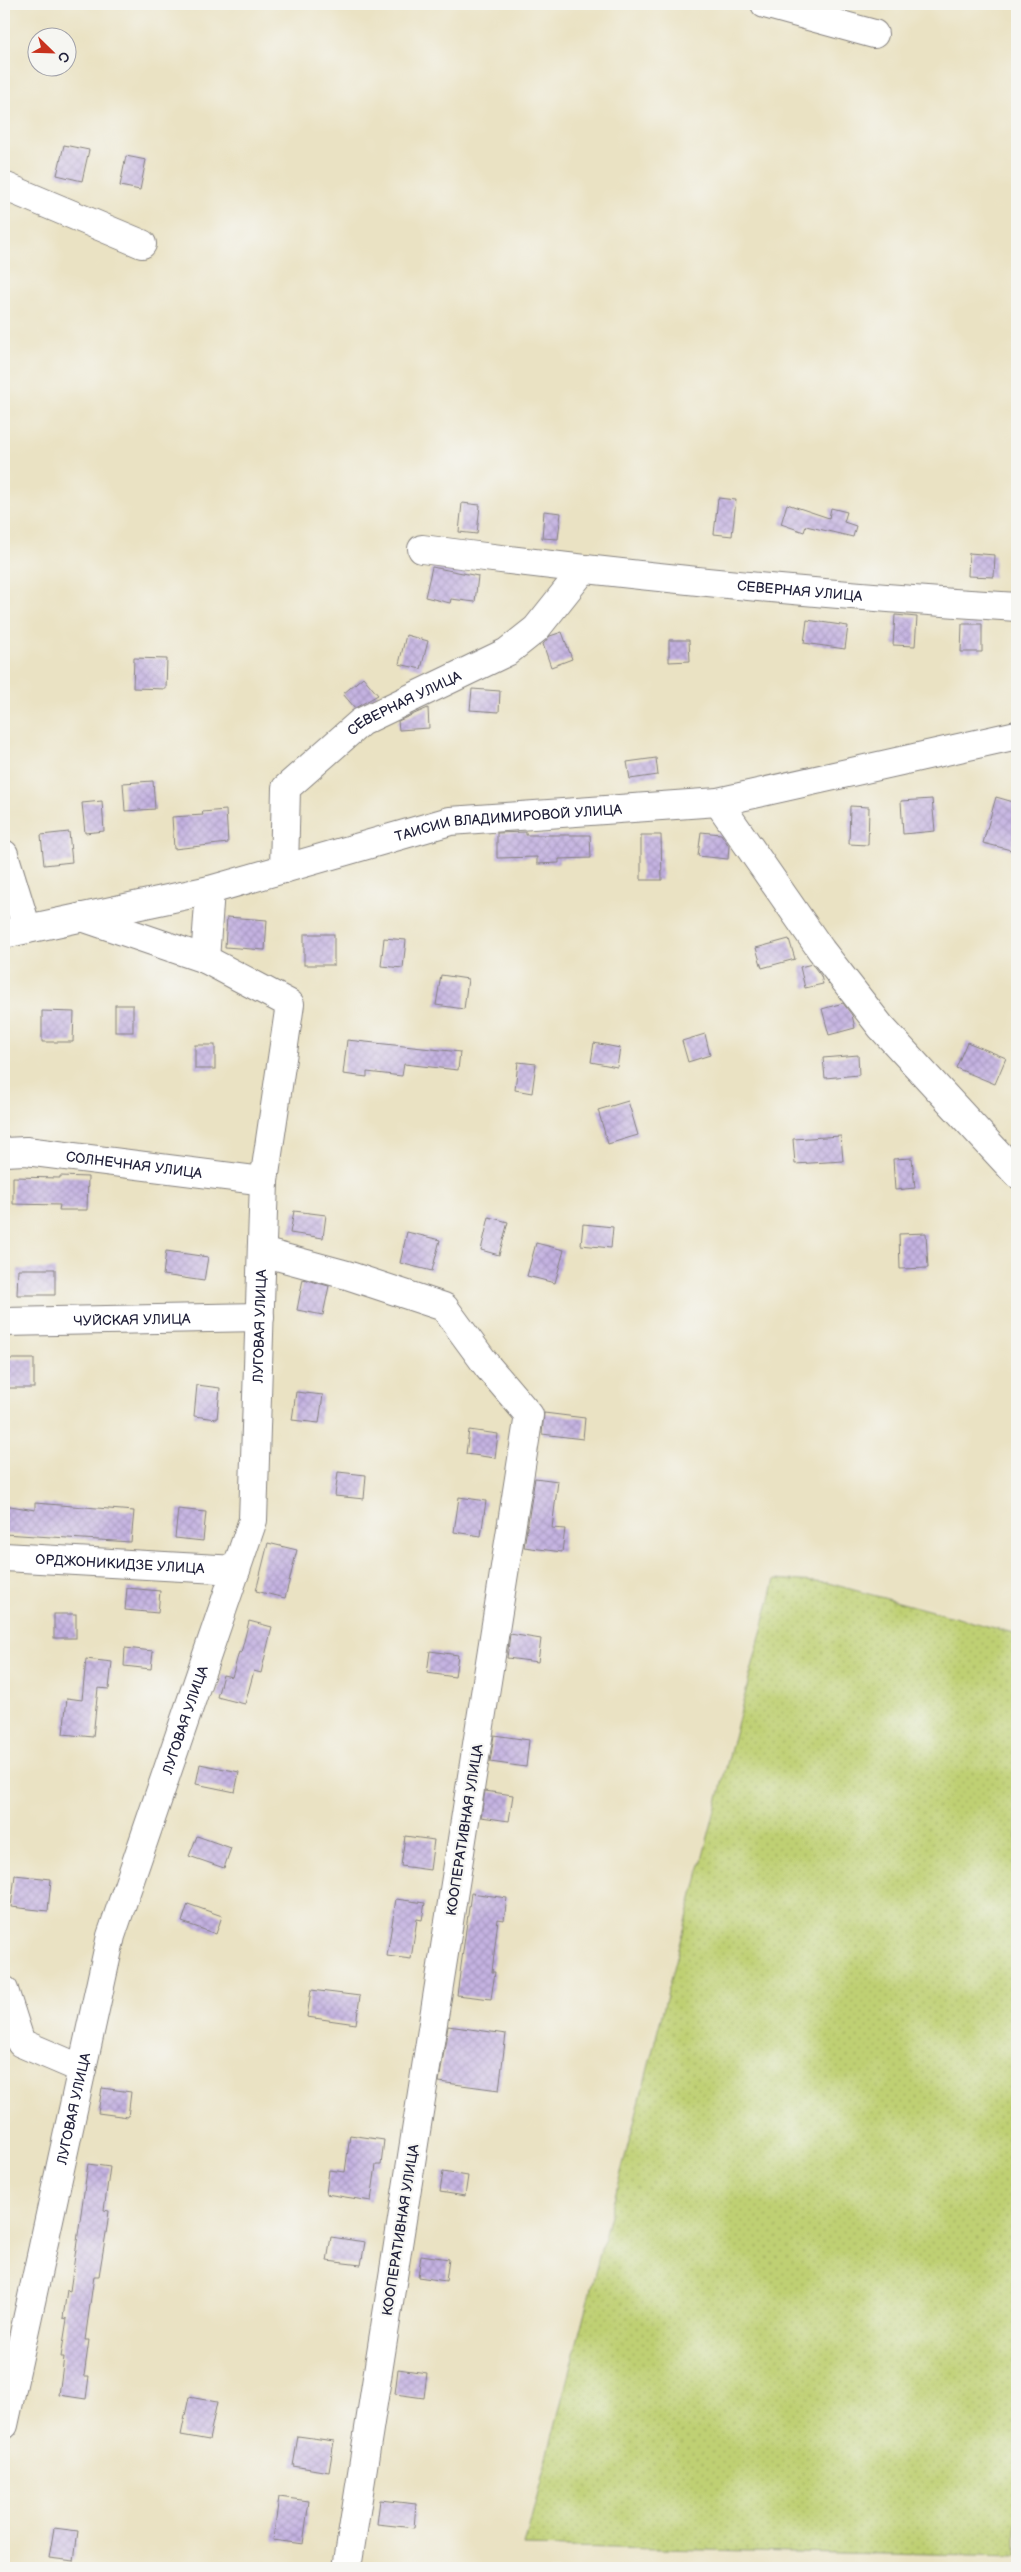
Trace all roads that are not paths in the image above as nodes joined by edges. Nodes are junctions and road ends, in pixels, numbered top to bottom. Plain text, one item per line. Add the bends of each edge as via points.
1 (765, 4) edge
2 (874, 34) dead end
3 (4, 186) edge
4 (142, 244) dead end
5 (422, 549) dead end
6 (583, 570) junction
7 (1017, 607) edge
8 (1017, 735) edge
9 (718, 802) junction
10 (4, 854) edge
11 (284, 869) junction
12 (210, 890) junction
13 (82, 917) junction
14 (16, 931) edge
15 (205, 959) junction
16 (4, 1152) edge
17 (1017, 1174) edge
18 (264, 1181) junction
19 (262, 1252) junction
20 (260, 1317) junction
21 (4, 1322) edge
22 (4, 1557) edge
23 (236, 1570) junction
24 (4, 1990) edge
25 (82, 2070) junction
26 (4, 2425) edge
27 (347, 2568) edge

1 - 2 street
3 - 4 street
5 - 6 street, СЕВЕРНАЯ УЛИЦА
6 - 7 street, СЕВЕРНАЯ УЛИЦА
6 - 11 street, СЕВЕРНАЯ УЛИЦА via 536,629 507,652 361,722 286,788
8 - 9 street, ТАИСИИ ВЛАДИМИРОВОЙ УЛИЦА
9 - 11 street, ТАИСИИ ВЛАДИМИРОВОЙ УЛИЦА via 450,821
9 - 17 street via 821,950 881,1027
10 - 14 street
11 - 12 street, ТАИСИИ ВЛАДИМИРОВОЙ УЛИЦА
12 - 13 street, ТАИСИИ ВЛАДИМИРОВОЙ УЛИЦА
12 - 15 street
13 - 14 street, ТАИСИИ ВЛАДИМИРОВОЙ УЛИЦА
13 - 15 street
15 - 18 street, ЛУГОВАЯ УЛИЦА via 290,1004
16 - 18 street, СОЛНЕЧНАЯ УЛИЦА via 26,1151
18 - 19 street, ЛУГОВАЯ УЛИЦА
19 - 20 street, ЛУГОВАЯ УЛИЦА
19 - 27 street, КООПЕРАТИВНАЯ УЛИЦА via 444,1307 488,1367 529,1415
20 - 21 street, ЧУЙСКАЯ УЛИЦА
20 - 23 street, ЛУГОВАЯ УЛИЦА via 253,1520
22 - 23 street, ОРДЖОНИКИДЗЕ УЛИЦА
23 - 25 street, ЛУГОВАЯ УЛИЦА via 111,1936
24 - 25 street via 21,2043
25 - 26 street, ЛУГОВАЯ УЛИЦА

